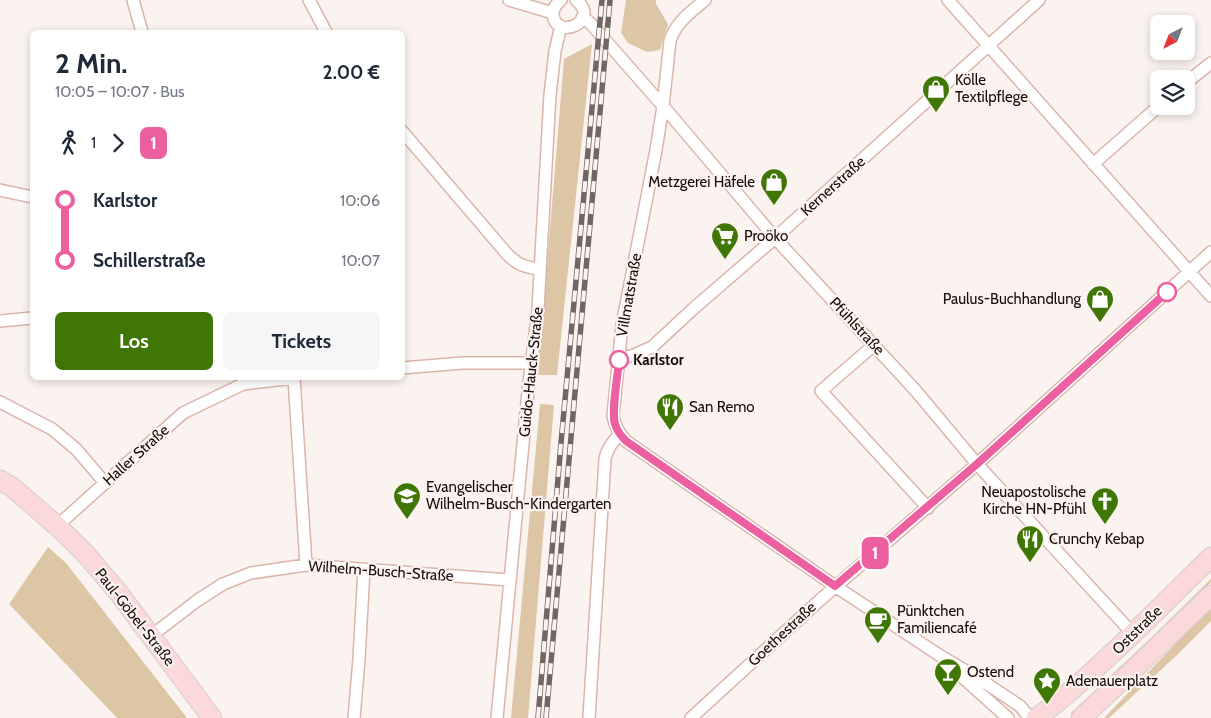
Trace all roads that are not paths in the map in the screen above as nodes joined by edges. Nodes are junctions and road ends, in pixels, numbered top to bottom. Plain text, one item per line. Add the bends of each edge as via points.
1 (133, 0) edge
2 (309, 0) edge
3 (509, 0) edge
4 (561, 0) edge
5 (576, 0) edge
6 (705, 0) edge
7 (948, 0) edge
8 (1039, 0) edge
9 (553, 12) junction
10 (582, 18) junction
11 (562, 26) junction
12 (141, 30) edge
13 (325, 30) edge
14 (988, 45) junction
15 (1211, 62) edge
16 (1195, 76) edge
17 (664, 106) junction
18 (1150, 114) edge
19 (405, 135) edge
20 (1093, 164) junction
21 (0, 190) edge
22 (30, 197) edge
23 (775, 238) junction
24 (1211, 252) edge
25 (540, 270) junction
26 (1190, 272) junction
27 (1211, 296) edge
28 (30, 318) edge
29 (0, 321) edge
30 (874, 345) junction
31 (619, 359) junction
32 (532, 363) junction
33 (405, 368) edge
34 (258, 380) edge
35 (294, 380) edge
36 (240, 381) edge
37 (0, 402) edge
38 (620, 434) junction
39 (977, 464) junction
40 (0, 480) edge
41 (105, 483) junction
42 (928, 508) junction
43 (57, 526) junction
44 (1211, 557) edge
45 (306, 565) junction
46 (364, 569) junction
47 (510, 580) junction
48 (835, 586) junction
49 (1211, 595) edge
50 (1133, 634) junction
51 (151, 636) junction
52 (924, 645) junction
53 (1131, 672) junction
54 (210, 716) edge
55 (354, 718) edge
56 (497, 718) edge
57 (589, 718) edge
58 (691, 718) edge
59 (1008, 718) edge
60 (1030, 718) edge
61 (1036, 718) edge
62 (1081, 718) edge
63 (1098, 718) edge

1 - 12 street
2 - 13 street
3 - 9 street
4 - 9 street
5 - 10 street via 582,9
6 - 17 street, Villmatstraße via 672,34
7 - 14 street
8 - 14 street, Kernerstraße
9 - 11 street via 555,21
10 - 11 street via 576,26
10 - 17 street, Pfühlstraße via 592,25
11 - 25 street, Guido-Hauck-Straße via 555,51 550,95
14 - 20 street
14 - 23 street, Kernerstraße
15 - 16 street
17 - 23 street, Pfühlstraße
17 - 31 street, Villmatstraße via 622,325
18 - 20 street
19 - 25 street via 507,254 525,267
20 - 26 street
21 - 22 street
23 - 30 street, Pfühlstraße
23 - 31 street, Kernerstraße via 652,347
24 - 26 street, Goethestraße
25 - 32 street, Guido-Hauck-Straße
26 - 27 street
26 - 39 street, Goethestraße
28 - 29 street
30 - 39 street, Pfühlstraße
30 - 42 street via 821,391
31 - 38 street, Villmatstraße via 613,416
32 - 33 street via 463,363
32 - 47 street, Guido-Hauck-Straße
34 - 36 street, Haller Straße
35 - 45 street
36 - 41 street, Haller Straße via 183,413
37 - 41 street via 52,429 76,449
38 - 48 street
38 - 57 street via 610,445 605,459
39 - 42 street, Goethestraße
39 - 50 street, Pfühlstraße
40 - 43 main road
41 - 43 street, Haller Straße
42 - 48 street, Goethestraße
43 - 51 main road, Paul-Göbel-Straße via 84,552
44 - 50 main road, Oststraße
45 - 46 street, Wilhelm-Busch-Straße
45 - 51 street, Wilhelm-Busch-Straße via 250,573 223,584
46 - 47 street, Wilhelm-Busch-Straße
46 - 55 street
47 - 56 street, Guido-Hauck-Straße
48 - 52 street
48 - 58 street, Goethestraße
49 - 53 main road, Oststraße
50 - 61 main road, Oststraße via 1056,704
51 - 54 main road, Paul-Göbel-Straße
52 - 59 street
52 - 60 street via 1006,696
53 - 62 main road, Oststraße
53 - 63 main road via 1120,696

